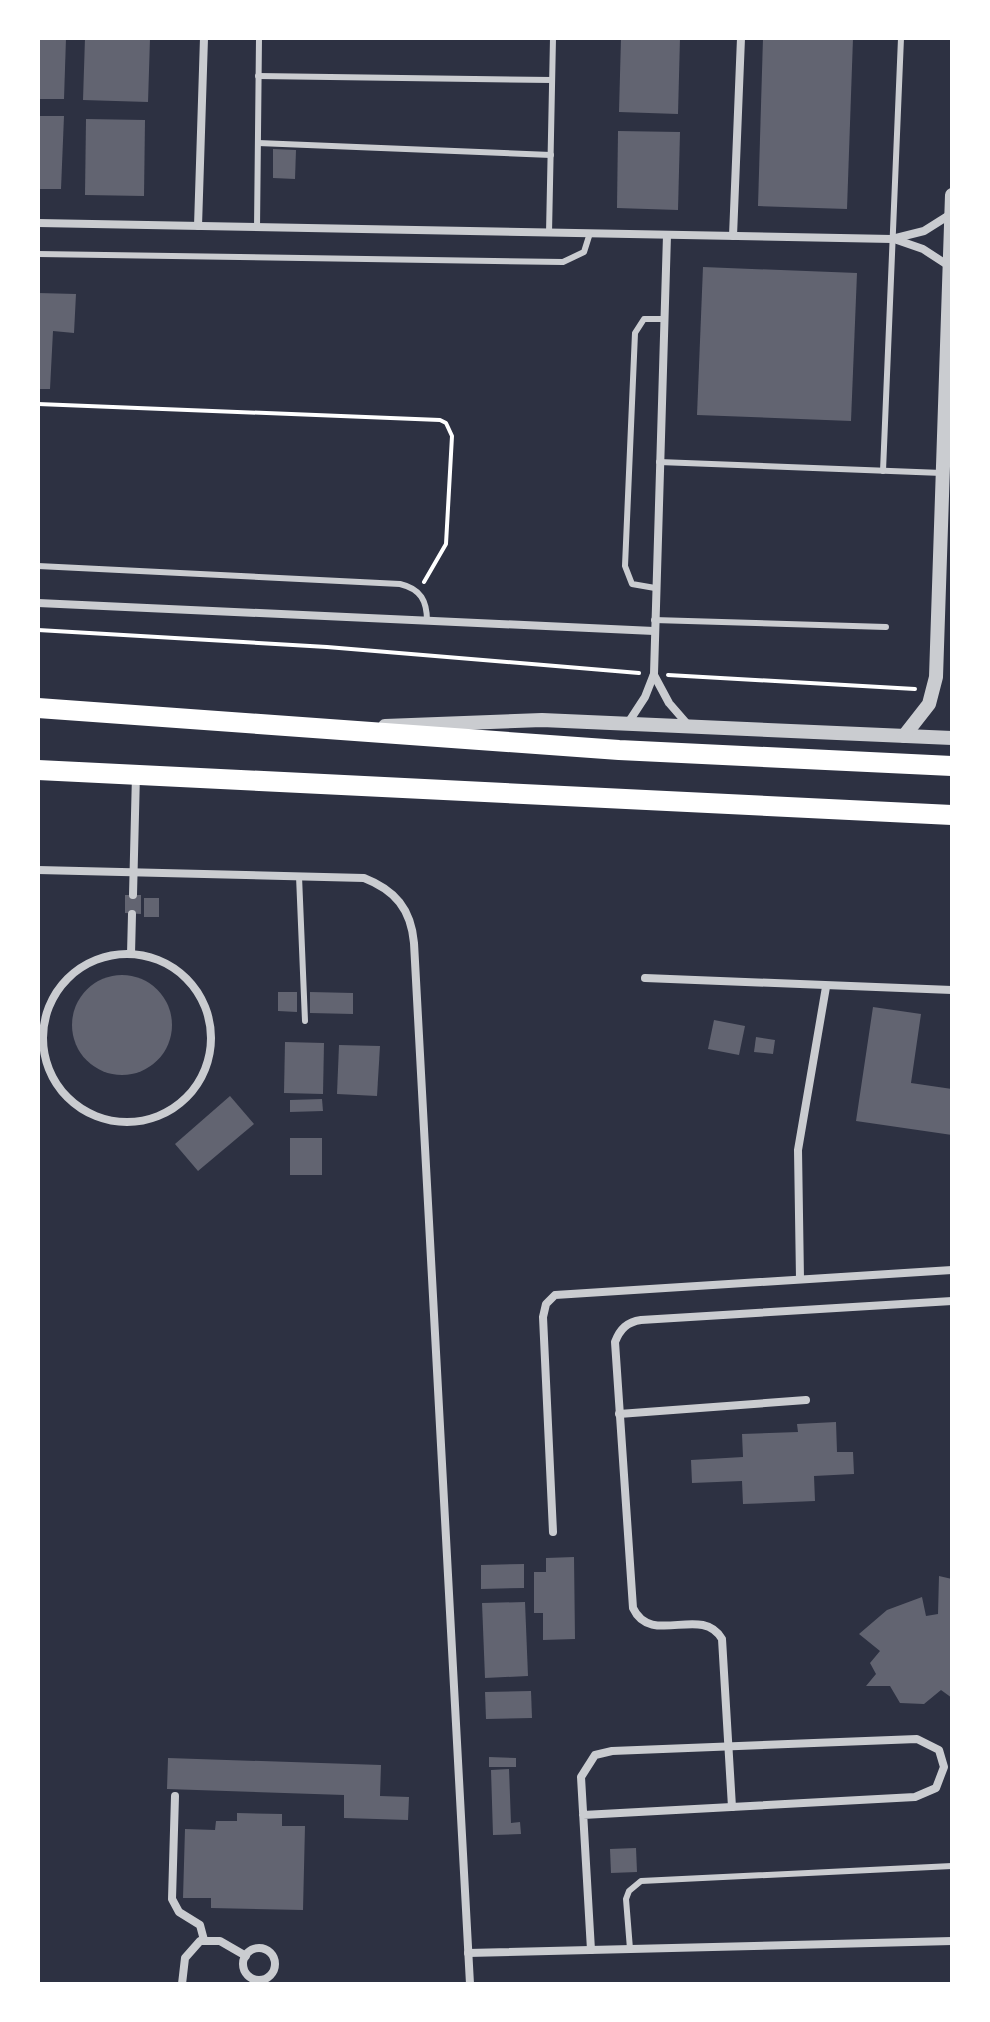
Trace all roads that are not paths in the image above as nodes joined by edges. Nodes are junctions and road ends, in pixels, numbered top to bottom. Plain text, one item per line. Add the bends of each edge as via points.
1 (204, 38) edge
2 (259, 38) edge
3 (553, 38) edge
4 (741, 38) edge
5 (901, 38) edge
6 (258, 76) junction
7 (552, 80) junction
8 (258, 143) junction
9 (551, 155) junction
10 (952, 195) edge
11 (951, 214) edge
12 (38, 223) edge
13 (198, 226) junction
14 (257, 228) junction
15 (549, 233) junction
16 (590, 233) junction
17 (667, 235) junction
18 (733, 236) junction
19 (892, 239) junction
20 (38, 254) edge
21 (949, 266) junction
22 (664, 319) junction
23 (659, 462) junction
24 (883, 471) junction
25 (942, 473) junction
26 (38, 566) edge
27 (655, 588) junction
28 (38, 603) edge
29 (654, 620) junction
30 (427, 621) junction
31 (886, 627) dead end
32 (654, 631) junction
33 (654, 674) junction
34 (38, 708) edge
35 (627, 723) junction
36 (689, 726) junction
37 (344, 731) junction
38 (904, 736) junction
39 (952, 738) edge
40 (952, 766) edge
41 (38, 770) edge
42 (136, 773) junction
43 (952, 815) edge
44 (38, 870) edge
45 (133, 874) junction
46 (299, 876) junction
47 (133, 895) dead end
48 (132, 914) dead end
49 (131, 954) junction
50 (645, 978) dead end
51 (826, 987) junction
52 (952, 990) edge
53 (305, 1021) dead end
54 (40, 1033) edge
55 (952, 1270) edge
56 (800, 1279) junction
57 (952, 1301) edge
58 (806, 1400) dead end
59 (619, 1414) junction
60 (553, 1532) dead end
61 (727, 1745) junction
62 (948, 1775) edge
63 (175, 1796) dead end
64 (732, 1807) junction
65 (583, 1815) junction
66 (952, 1866) edge
67 (204, 1940) junction
68 (952, 1941) edge
69 (630, 1949) junction
70 (591, 1950) junction
71 (468, 1953) junction
72 (246, 1956) junction
73 (260, 1982) edge
74 (182, 1984) edge
75 (470, 1984) edge

1 - 13 street
2 - 6 lane
3 - 7 lane
4 - 18 street
5 - 19 lane
6 - 7 lane
6 - 8 lane
7 - 9 lane
8 - 9 lane
8 - 14 lane
9 - 15 lane
10 - 11 street
11 - 19 street via 924,231
11 - 21 street
12 - 13 street
13 - 14 street
14 - 15 street
15 - 16 street
16 - 17 street
16 - 20 lane via 584,252 563,262
17 - 18 street
17 - 22 street
18 - 19 street
19 - 21 street via 923,249
19 - 24 lane
21 - 25 street
22 - 23 street
22 - 27 lane via 644,319 636,327 625,566 632,584
23 - 24 lane
23 - 27 street
24 - 25 lane
25 - 38 street via 933,691 922,716
26 - 30 lane via 400,584 418,591 427,607
27 - 29 street
28 - 30 street
29 - 31 lane
29 - 32 street
30 - 32 street
32 - 33 street
33 - 35 street
33 - 36 street via 660,691
34 - 37 main road
35 - 36 street
35 - 37 street via 501,720
36 - 38 street
37 - 40 main road
38 - 39 street
41 - 42 main road
42 - 43 main road
42 - 45 street
44 - 45 street
45 - 46 street
45 - 47 street
46 - 53 lane
46 - 71 street via 364,878 382,885 407,911 414,943
48 - 49 street
49 - 54 street via 98,959 71,976 51,1002
49 - 54 street via 178,970 207,1010 210,1059 184,1101 139,1122 90,1114 54,1081
50 - 51 street
51 - 52 street
51 - 56 street via 800,1130
55 - 56 street
56 - 60 street via 561,1292 549,1299 543,1317
57 - 59 street via 634,1321 615,1342
58 - 59 street
59 - 61 street via 633,1608 650,1625 701,1624 719,1634 724,1645
61 - 62 street via 917,1739 939,1750
61 - 64 street
61 - 65 street via 595,1755 581,1777
62 - 64 street via 931,1792 915,1797
63 - 67 street via 172,1899 179,1912 200,1925
64 - 65 street
65 - 70 street
66 - 69 lane via 641,1881 626,1899
67 - 72 street via 220,1941
67 - 74 street via 185,1958
68 - 69 street
69 - 70 street
70 - 71 street
71 - 75 street
72 - 73 street via 244,1969
72 - 73 street via 257,1948 275,1959 272,1973

